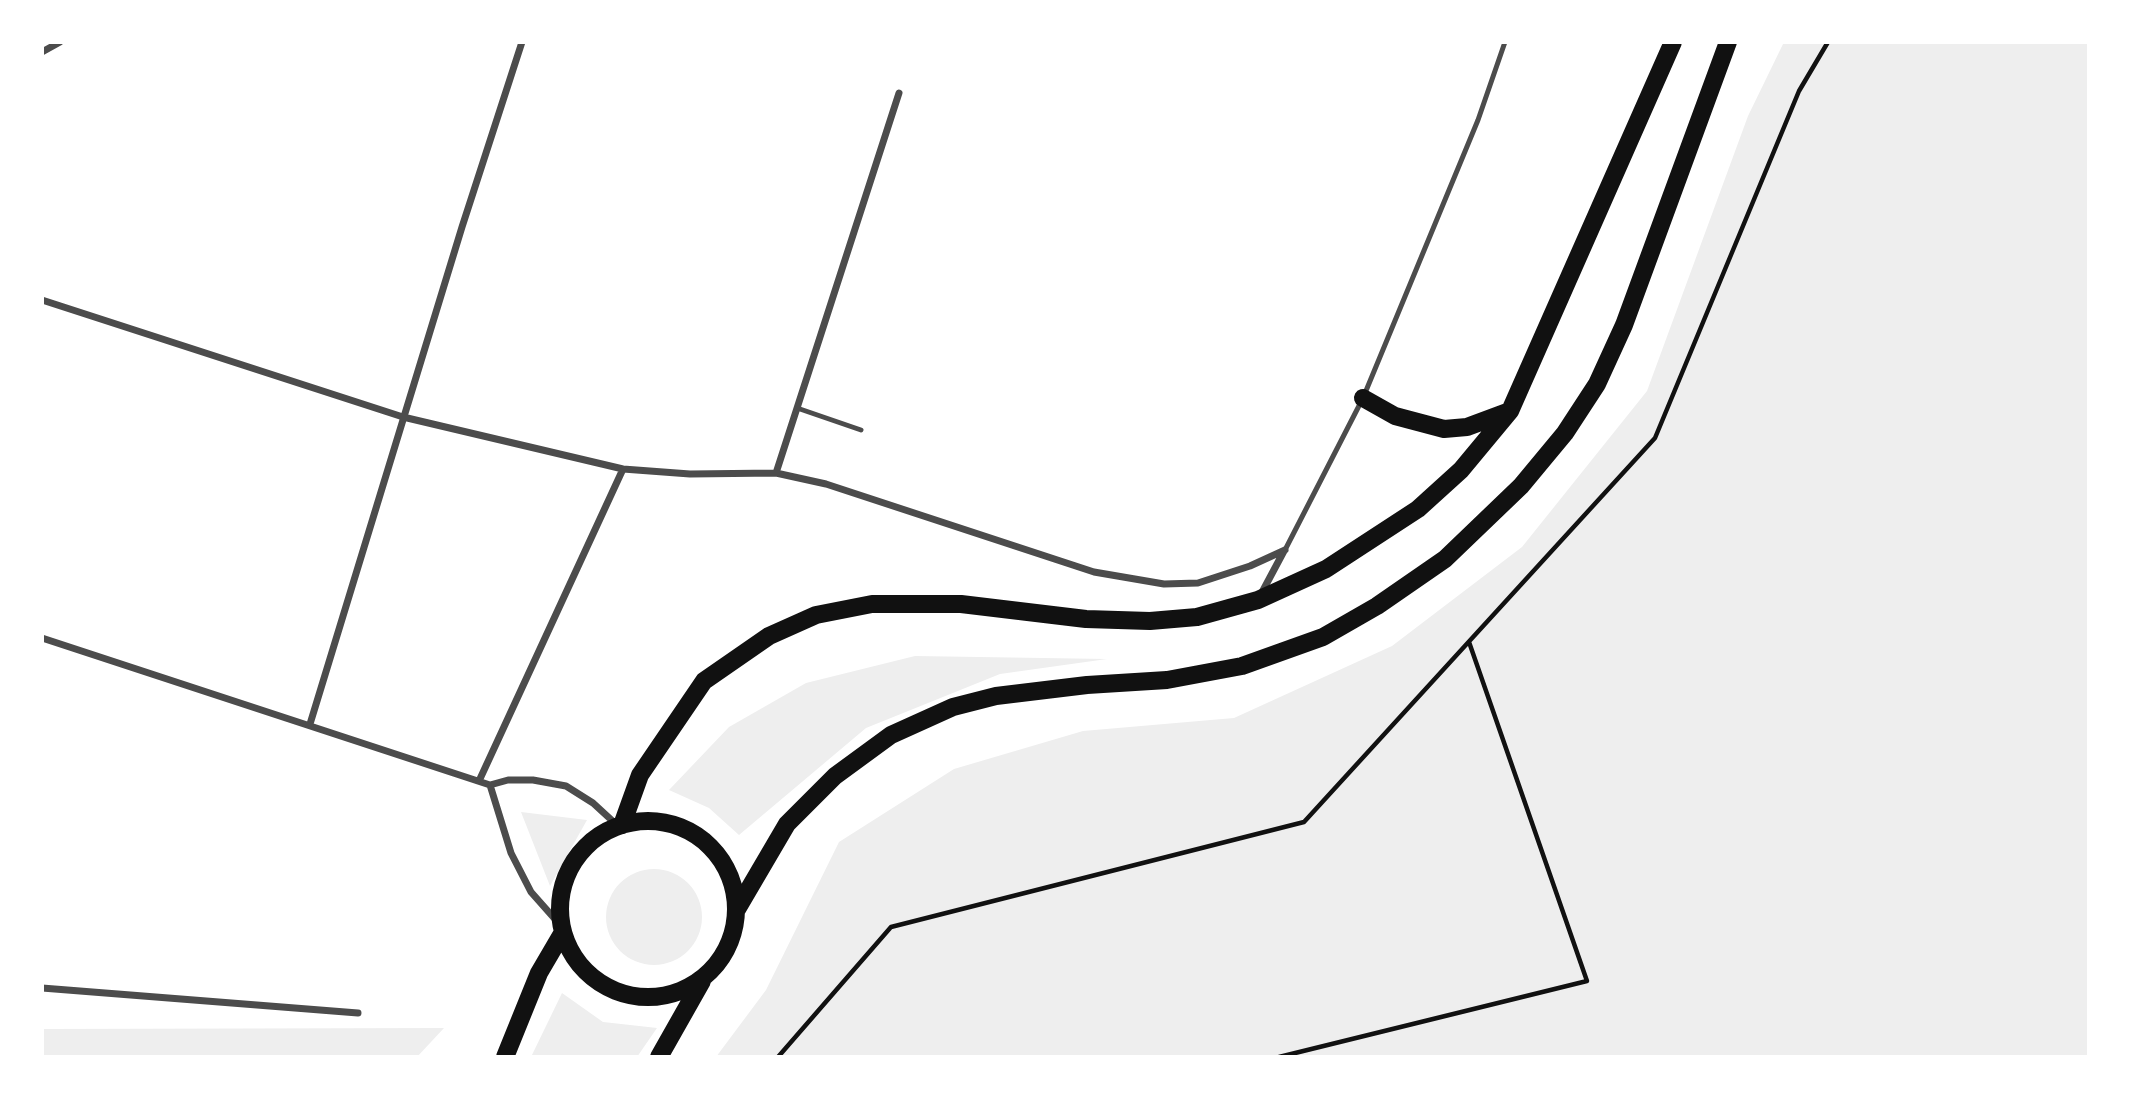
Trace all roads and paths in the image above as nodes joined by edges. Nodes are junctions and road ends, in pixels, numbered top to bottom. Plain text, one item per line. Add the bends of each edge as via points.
1 (60, 42) edge
2 (522, 42) edge
3 (1505, 42) edge
4 (1673, 42) edge
5 (1728, 42) edge
6 (42, 52) edge
7 (899, 93) dead end
8 (42, 300) edge
9 (1363, 398) junction
10 (797, 408) junction
11 (1510, 411) junction
12 (403, 417) junction
13 (861, 430) dead end
14 (623, 469) junction
15 (776, 473) junction
16 (1284, 550) junction
17 (1258, 600) junction
18 (42, 638) edge
19 (1469, 642) dead end
20 (310, 724) junction
21 (479, 781) junction
22 (490, 785) junction
23 (620, 826) junction
24 (736, 911) junction
25 (563, 929) junction
26 (704, 977) junction
27 (42, 988) edge
28 (358, 1013) dead end
29 (505, 1057) edge
30 (659, 1057) edge
31 (1279, 1057) edge

1 - 6 street
2 - 12 street
3 - 9 lane via 1478,120
4 - 11 main road
5 - 24 main road via 1624,325 1597,384 1565,433 1521,486 1445,558 1377,607 1323,637 1242,666 1167,680 996,696 953,708 891,735 835,776 787,824
7 - 10 street
8 - 12 street
9 - 11 main road via 1395,416 1444,429 1468,427
9 - 16 lane
10 - 13 lane
10 - 15 street
11 - 17 main road via 1461,470 1418,509 1326,569
12 - 14 street
12 - 20 street
14 - 15 street
14 - 21 street
15 - 16 street via 826,484 1094,572 1164,584 1198,583
16 - 17 street
17 - 23 main road via 1197,617 1150,621 1086,619 961,604 873,604 816,615 769,636 704,681 640,775
18 - 20 street
19 - 31 path via 1587,981
20 - 21 street
21 - 22 street
22 - 23 street via 533,780 566,786
22 - 25 street via 511,853 531,892
23 - 24 main road via 669,823 701,839 725,865
23 - 25 main road via 587,847 566,878 561,902
24 - 26 main road via 727,947
25 - 26 main road via 573,955 609,989 658,997 683,990
25 - 29 main road via 539,973
26 - 30 main road
27 - 28 street

